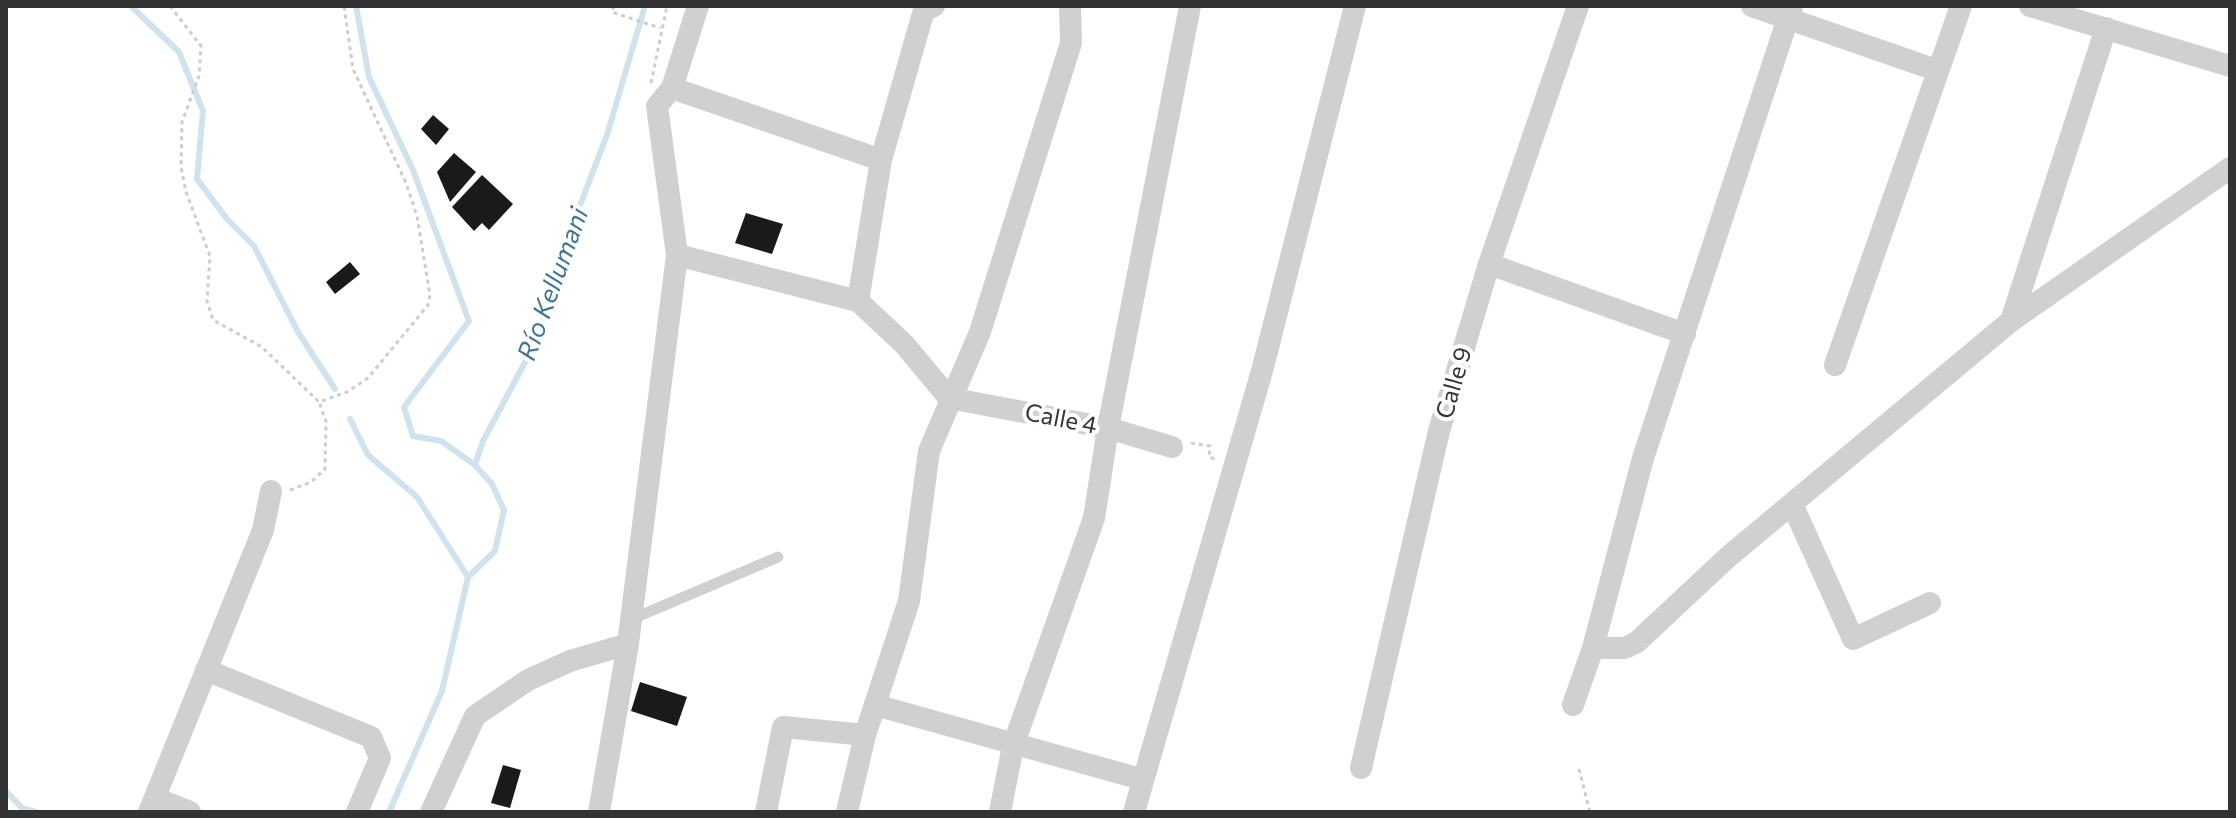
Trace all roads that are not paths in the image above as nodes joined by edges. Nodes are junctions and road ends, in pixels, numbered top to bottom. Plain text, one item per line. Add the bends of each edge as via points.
1 (698, 6) edge
2 (1070, 6) edge
3 (1190, 6) edge
4 (1355, 6) edge
5 (1578, 6) edge
6 (1752, 6) edge
7 (1961, 6) edge
8 (2030, 6) edge
9 (922, 7) edge
10 (1789, 13) edge
11 (2106, 28) junction
12 (2230, 66) edge
13 (1936, 70) junction
14 (672, 88) junction
15 (881, 160) junction
16 (2230, 168) edge
17 (677, 255) junction
18 (1489, 264) junction
19 (858, 301) junction
20 (2011, 321) junction
21 (1685, 334) junction
22 (1835, 365) dead end
23 (949, 398) junction
24 (1108, 428) junction
25 (1172, 447) road end
26 (271, 491) road end
27 (1792, 504) junction
28 (778, 557) dead end
29 (1930, 603) dead end
30 (631, 620) junction
31 (628, 644) junction
32 (1593, 648) junction
33 (206, 670) junction
34 (875, 705) junction
35 (1573, 705) dead end
36 (865, 735) junction
37 (1013, 746) junction
38 (1361, 768) dead end
39 (1141, 779) junction
40 (152, 805) edge
41 (190, 812) edge
42 (357, 812) edge
43 (431, 812) edge
44 (599, 812) edge
45 (766, 812) edge
46 (847, 812) edge
47 (1000, 812) edge
48 (1134, 812) edge

1 - 14 street
2 - 23 street via 1071,43 980,332
3 - 24 street
4 - 39 street via 1234,467
5 - 18 street, Calle 9
6 - 10 street
7 - 13 street
8 - 11 street
9 - 15 street
10 - 13 street
10 - 21 street
11 - 12 street
11 - 20 street
13 - 22 street
14 - 15 street
14 - 17 street via 657,106
15 - 19 street
16 - 20 street
17 - 19 street
17 - 30 street
18 - 21 street
18 - 38 street, Calle 9 via 1439,431
19 - 23 street via 904,344
20 - 27 street
21 - 32 street via 1643,458
23 - 24 street, Calle 4
23 - 34 street via 929,451 909,601
24 - 25 street, Calle 4
24 - 37 street via 1094,518
26 - 33 street via 263,530
27 - 29 street via 1853,639
27 - 32 street via 1637,642 1625,648
28 - 30 lane
30 - 31 street
31 - 43 street via 528,680 475,716
31 - 44 street
32 - 35 street
33 - 40 street
33 - 42 street via 371,737 380,758
34 - 36 street
34 - 37 street
36 - 45 street via 783,727
36 - 46 street
37 - 39 street
37 - 47 street
39 - 48 street
40 - 41 street

